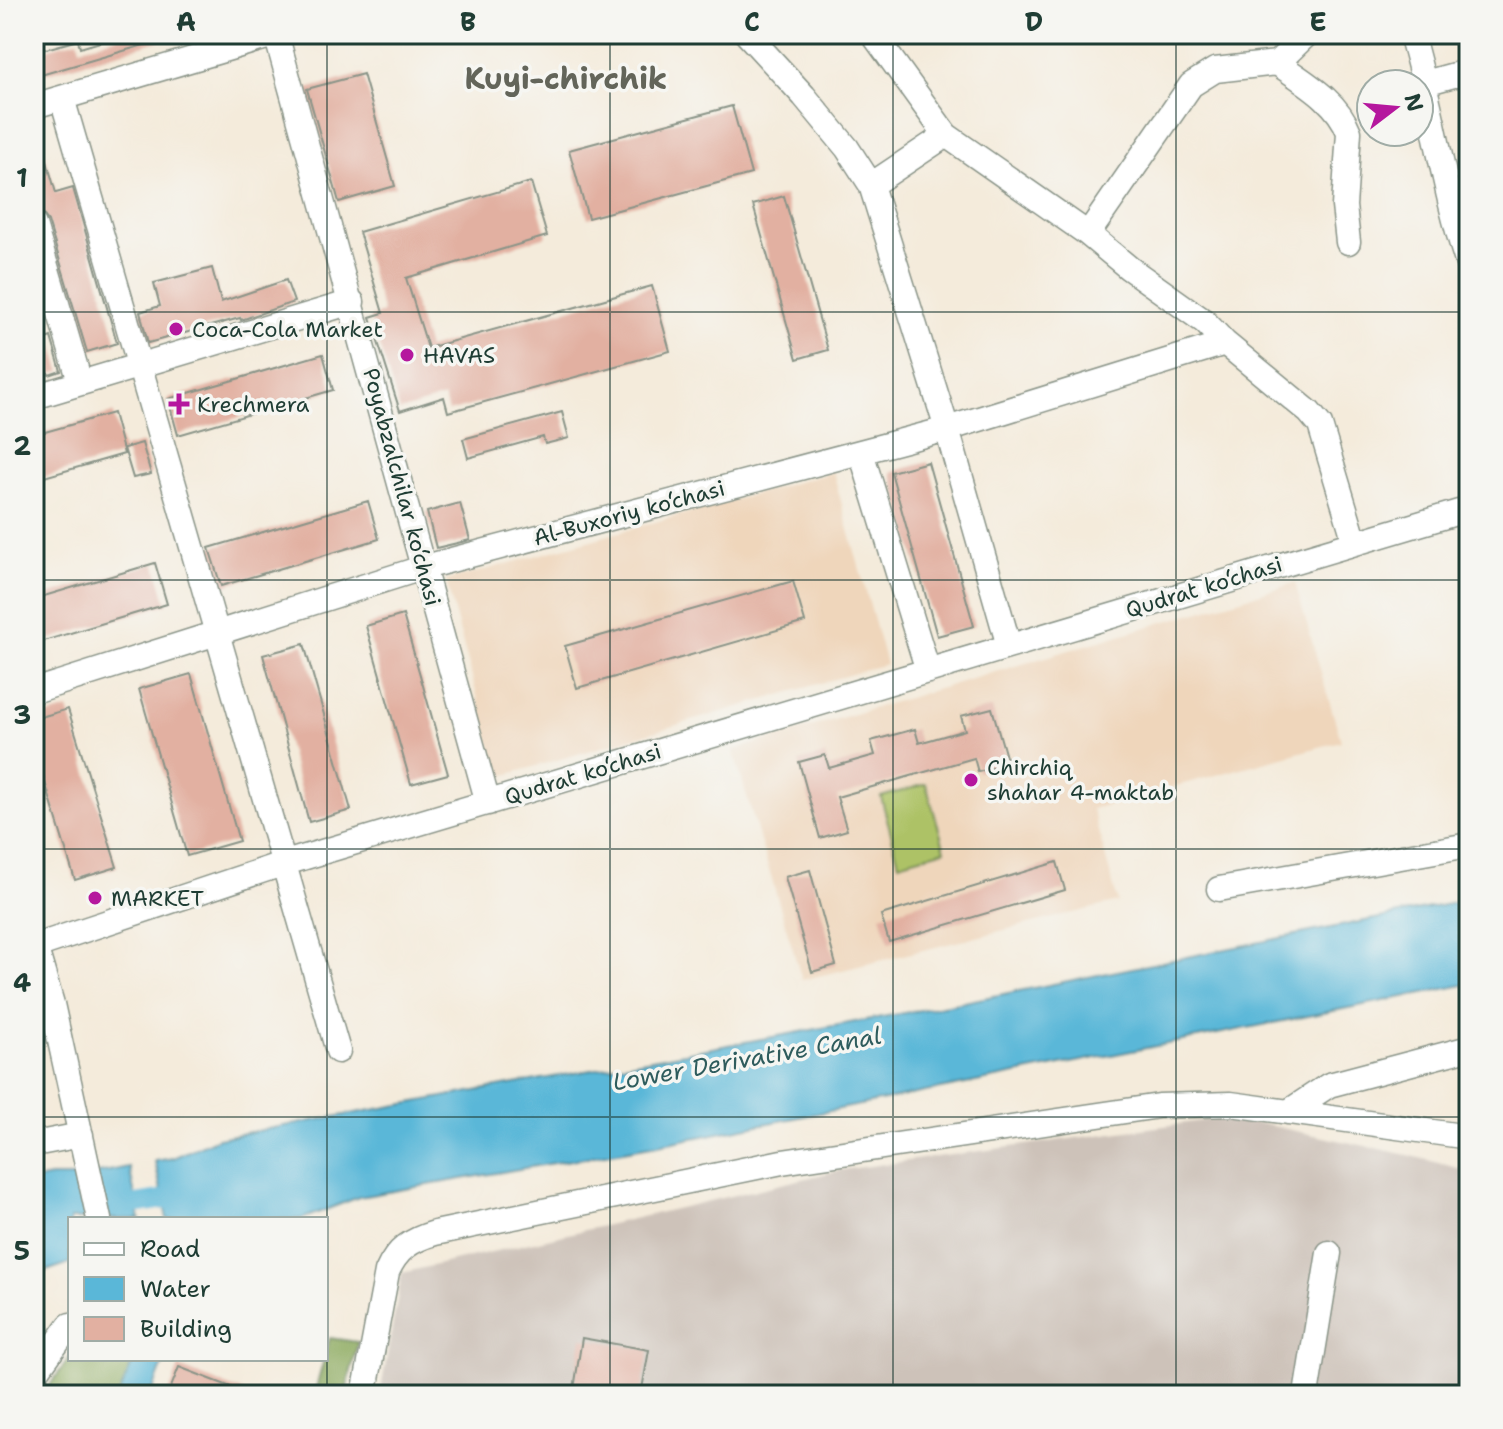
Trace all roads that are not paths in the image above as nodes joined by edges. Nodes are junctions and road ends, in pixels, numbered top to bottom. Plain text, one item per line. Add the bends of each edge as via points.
1 (277, 34) edge
2 (747, 34) edge
3 (873, 34) edge
4 (1307, 34) edge
5 (1411, 34) edge
6 (1277, 63) junction
7 (1421, 68) edge
8 (1469, 75) edge
9 (1435, 80) edge
10 (62, 98) junction
11 (34, 104) edge
12 (1435, 132) edge
13 (946, 135) junction
14 (871, 185) junction
15 (34, 225) edge
16 (1088, 234) junction
17 (1348, 242) dead end
18 (1469, 267) edge
19 (352, 302) junction
20 (46, 307) edge
21 (1225, 343) junction
22 (140, 364) junction
23 (80, 382) junction
24 (34, 397) edge
25 (947, 429) junction
26 (861, 452) junction
27 (1469, 509) edge
28 (1355, 542) junction
29 (425, 567) junction
30 (216, 633) junction
31 (1009, 646) junction
32 (928, 671) junction
33 (34, 691) edge
34 (488, 803) junction
35 (1469, 845) edge
36 (282, 864) junction
37 (1219, 889) dead end
38 (35, 944) edge
39 (1469, 1048) edge
40 (338, 1051) dead end
41 (1288, 1112) junction
42 (81, 1135) junction
43 (1469, 1137) edge
44 (34, 1144) edge
45 (99, 1217) edge
46 (1329, 1253) dead end
47 (68, 1328) edge
48 (34, 1375) edge
49 (364, 1395) edge
50 (1306, 1395) edge

1 - 10 street
1 - 19 street, Poyabzalchilar ko‘chasi
2 - 14 street via 813,106
3 - 13 street
4 - 6 street
5 - 7 street
6 - 16 street via 1215,70 1191,85
6 - 17 street via 1331,103 1349,132 1344,206
8 - 9 street
10 - 11 street
10 - 22 street
12 - 18 street
13 - 14 street
13 - 16 street
14 - 25 street
15 - 20 street
16 - 21 street
19 - 22 street
19 - 29 street, Poyabzalchilar ko‘chasi
20 - 23 street
21 - 25 street, Al-Buxoriy ko‘chasi
21 - 28 street via 1320,425
22 - 23 street
22 - 30 street
23 - 24 street
25 - 26 street, Al-Buxoriy ko‘chasi
25 - 31 street
26 - 29 street, Al-Buxoriy ko‘chasi
26 - 32 street
27 - 28 street, Qudrat ko‘chasi
28 - 31 street, Qudrat ko‘chasi
29 - 30 street, Al-Buxoriy ko‘chasi
29 - 34 street, Poyabzalchilar ko‘chasi
30 - 33 street, Al-Buxoriy ko‘chasi
30 - 36 street
31 - 32 street, Qudrat ko‘chasi
32 - 34 street, Qudrat ko‘chasi
34 - 36 street, Qudrat ko‘chasi
35 - 37 street
36 - 38 street, Qudrat ko‘chasi
36 - 40 street
38 - 42 street, Qudrat ko‘chasi
39 - 41 street via 1329,1085
41 - 43 street
41 - 49 street via 1231,1104 1159,1106 782,1162 435,1233 406,1244 387,1272
42 - 44 street
42 - 45 street, Qudrat ko‘chasi
46 - 50 street
47 - 48 street

